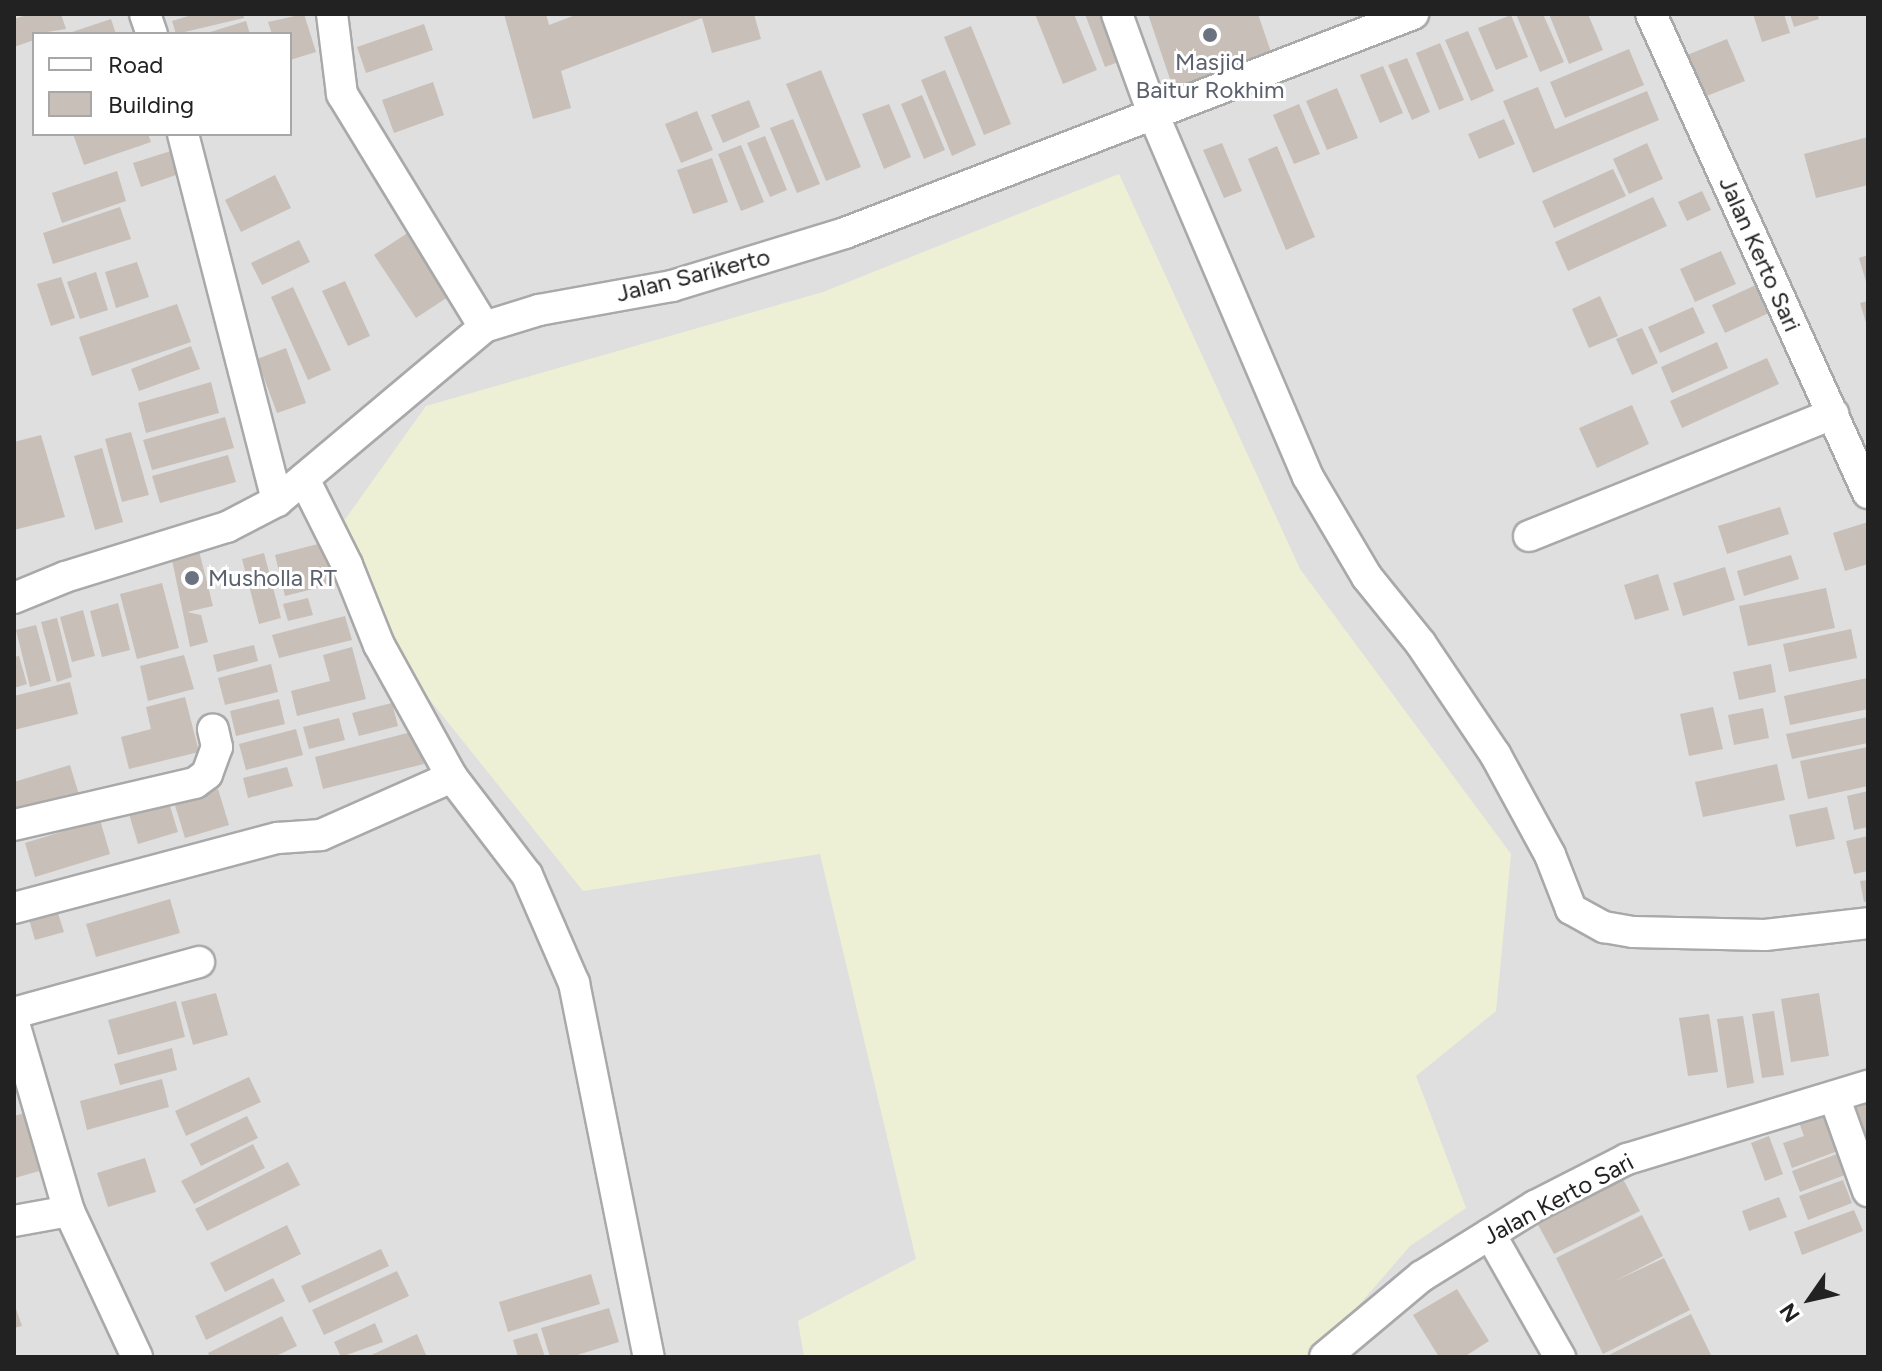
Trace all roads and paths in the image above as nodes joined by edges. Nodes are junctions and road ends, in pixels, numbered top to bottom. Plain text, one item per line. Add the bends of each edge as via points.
1 (332, 14) edge
2 (1117, 14) edge
3 (1413, 14) edge
4 (1651, 14) edge
5 (1154, 116) junction
6 (184, 136) edge
7 (484, 327) junction
8 (1833, 414) junction
9 (304, 479) junction
10 (1868, 493) edge
11 (277, 501) junction
12 (1529, 536) dead end
13 (14, 598) edge
14 (213, 729) dead end
15 (452, 777) junction
16 (14, 825) edge
17 (14, 908) edge
18 (1868, 923) edge
19 (199, 962) dead end
20 (14, 1013) edge
21 (14, 1023) edge
22 (1868, 1086) edge
23 (1835, 1099) junction
24 (1868, 1191) edge
25 (69, 1211) junction
26 (14, 1221) edge
27 (1490, 1234) junction
28 (137, 1357) edge
29 (649, 1357) edge
30 (1325, 1357) edge
31 (1560, 1357) edge

1 - 7 street via 342,94
2 - 5 street
3 - 5 street, Jalan Sarikerto
4 - 8 street, Jalan Kerto Sari
5 - 7 street, Jalan Sarikerto via 845,233 672,286 539,310
5 - 18 street via 1314,489 1367,577 1421,644 1495,754 1550,855 1571,909 1604,927 1633,932 1765,935
6 - 11 street
7 - 9 street, Jalan Sarikerto
8 - 10 street, Jalan Kerto Sari
8 - 12 street
9 - 11 street, Jalan Sarikerto
9 - 15 street via 379,645
11 - 13 street, Jalan Sarikerto via 227,527
14 - 16 street via 217,747 207,774 195,783
15 - 17 street via 321,835 278,838
15 - 29 street via 527,875 574,983
19 - 20 street
21 - 25 street
22 - 23 street, Jalan Kerto Sari
23 - 24 street
23 - 27 street, Jalan Kerto Sari via 1627,1159
25 - 26 street
25 - 28 street
27 - 30 street, Jalan Kerto Sari via 1422,1276
27 - 31 street

